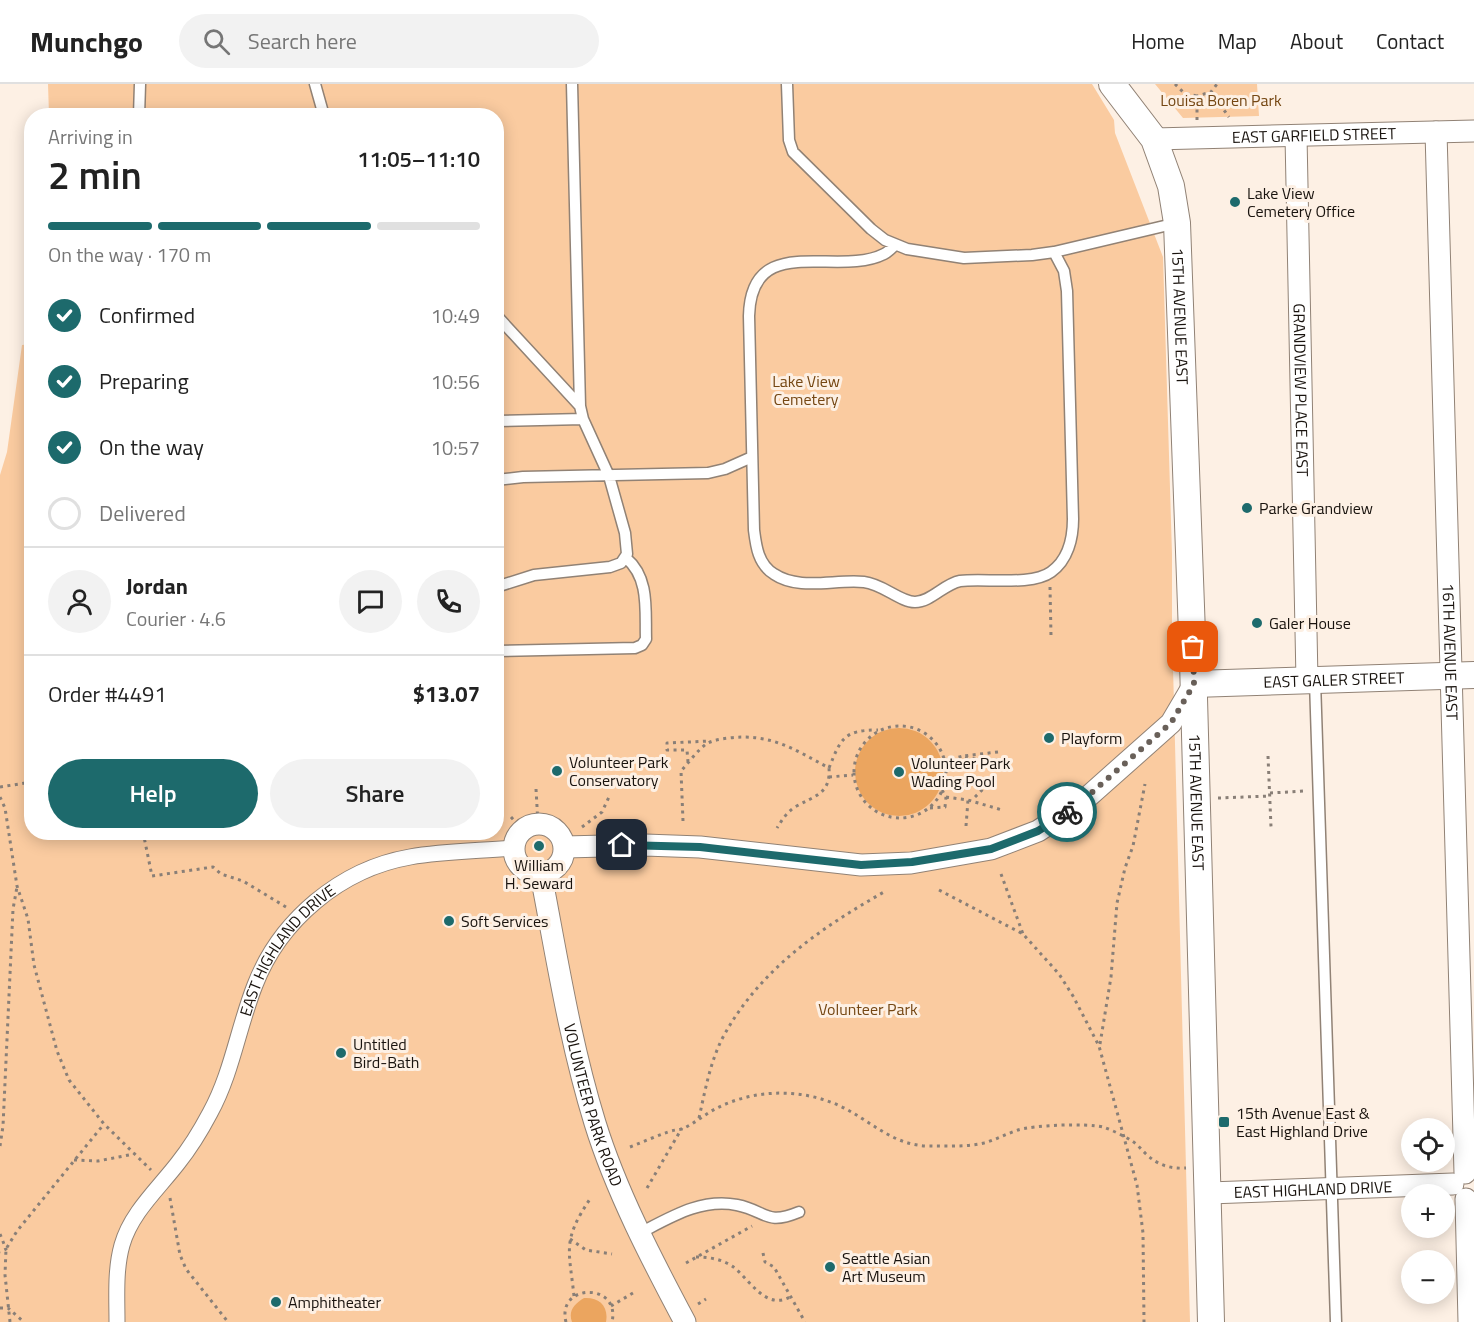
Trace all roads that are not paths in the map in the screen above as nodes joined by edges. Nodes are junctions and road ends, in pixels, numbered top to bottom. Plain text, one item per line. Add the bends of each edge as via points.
1 (140, 84) edge
2 (315, 84) edge
3 (572, 84) edge
4 (788, 84) edge
5 (1112, 84) edge
6 (139, 108) edge
7 (322, 108) edge
8 (1474, 131) edge
9 (1436, 132) junction
10 (1296, 136) junction
11 (1154, 139) junction
12 (1177, 223) junction
13 (895, 245) junction
14 (1054, 252) junction
15 (504, 324) edge
16 (580, 406) junction
17 (583, 419) junction
18 (504, 421) edge
19 (752, 457) junction
20 (609, 476) junction
21 (504, 479) edge
22 (626, 558) junction
23 (504, 584) edge
24 (504, 651) edge
25 (1462, 675) edge
26 (1311, 680) junction
27 (1194, 684) junction
28 (524, 833) junction
29 (504, 837) edge
30 (493, 840) edge
31 (565, 848) junction
32 (541, 874) junction
33 (1466, 1185) edge
34 (1332, 1189) junction
35 (1209, 1193) junction
36 (799, 1212) dead end
37 (640, 1233) junction
38 (117, 1322) edge
39 (685, 1322) edge
40 (1211, 1322) edge
41 (1336, 1322) edge
42 (1470, 1322) edge

1 - 6 lane
2 - 7 lane
3 - 16 lane
4 - 13 lane via 789,140 793,152 871,229
5 - 11 street, 15TH AVENUE EAST
8 - 9 street, EAST GARFIELD STREET
9 - 10 street, EAST GARFIELD STREET
9 - 25 street, 16TH AVENUE EAST
10 - 11 street, EAST GARFIELD STREET
10 - 26 street, GRANDVIEW PLACE EAST
11 - 12 street, 15TH AVENUE EAST via 1171,186
12 - 14 lane
12 - 27 street, 15TH AVENUE EAST
13 - 14 lane via 964,258
13 - 19 lane via 885,254 865,259 783,264 768,270 757,282 749,305
14 - 19 lane via 1064,271 1067,291 1073,519 1070,547 1050,573 1026,579 956,582 922,601 912,602 866,582 789,581 771,572 756,547
15 - 16 lane
16 - 17 lane
17 - 18 lane
17 - 20 lane
19 - 20 lane via 708,473
20 - 21 lane
20 - 22 lane via 625,533
22 - 23 lane via 610,567 534,575
22 - 24 lane via 638,570 643,584 646,639 642,645
25 - 26 street, EAST GALER STREET
25 - 33 street, 16TH AVENUE EAST
26 - 27 street, EAST GALER STREET
26 - 34 lane
27 - 31 street via 1171,723 1081,802 1038,831 991,849 912,862 861,865 700,847
27 - 35 street, 15TH AVENUE EAST
28 - 29 street, EAST HIGHLAND DRIVE
28 - 31 street via 552,827
28 - 32 street via 519,864 532,874
30 - 38 street, EAST HIGHLAND DRIVE via 385,863 342,882 301,915 276,944 260,974 210,1114 181,1161 135,1216 122,1245
31 - 32 street via 561,863
32 - 37 street, VOLUNTEER PARK ROAD via 577,1058 596,1125
33 - 34 street, EAST HIGHLAND DRIVE
33 - 42 street, 16TH AVENUE EAST
34 - 35 street, EAST HIGHLAND DRIVE
34 - 41 lane
35 - 40 street, 15TH AVENUE EAST
36 - 37 lane via 770,1219 738,1205 694,1207
37 - 39 street, VOLUNTEER PARK ROAD

